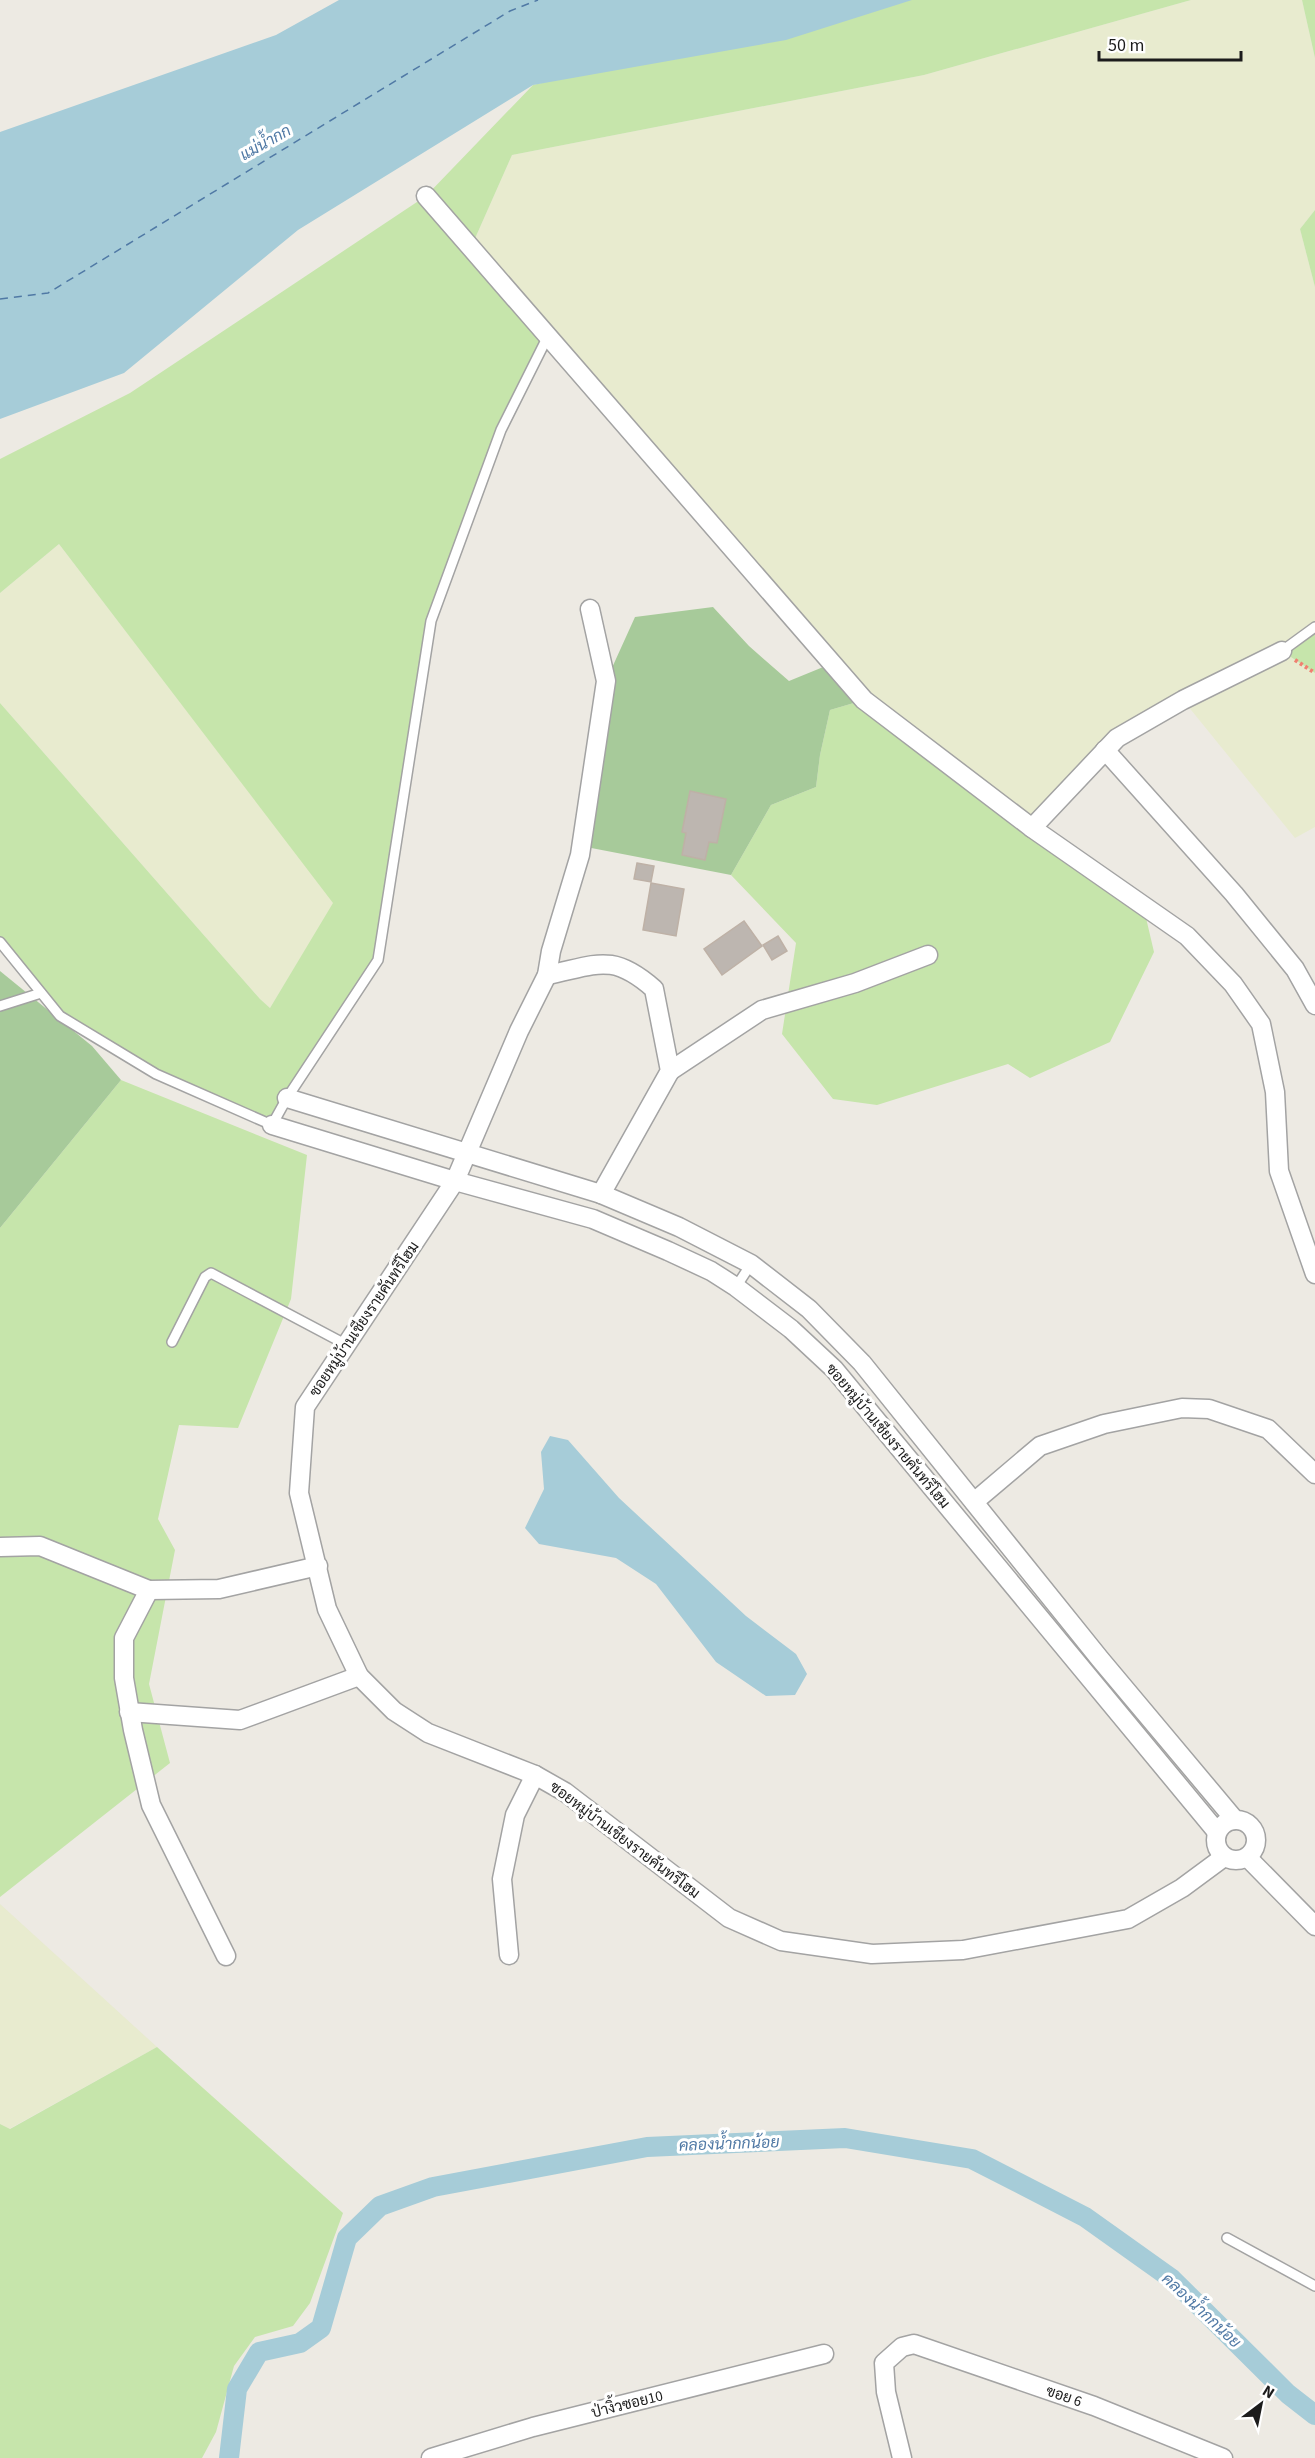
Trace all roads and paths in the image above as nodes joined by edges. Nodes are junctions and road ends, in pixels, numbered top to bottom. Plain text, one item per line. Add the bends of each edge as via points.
1 (426, 196) dead end
2 (548, 336) junction
3 (590, 609) dead end
4 (1315, 627) edge
5 (1282, 651) joint
6 (1105, 750) junction
7 (1032, 828) junction
8 (0, 942) edge
9 (928, 955) dead end
10 (547, 975) junction
11 (41, 993) junction
12 (1315, 1005) edge
13 (0, 1006) edge
14 (670, 1071) junction
15 (287, 1098) junction
16 (272, 1125) junction
17 (466, 1155) junction
18 (455, 1181) junction
19 (597, 1207) junction
20 (751, 1264) junction
21 (1315, 1274) edge
22 (736, 1287) junction
23 (172, 1342) dead end
24 (347, 1345) junction
25 (852, 1372) junction
26 (1315, 1474) edge
27 (974, 1502) junction
28 (0, 1547) edge
29 (318, 1566) junction
30 (149, 1590) junction
31 (1100, 1659) junction
32 (1083, 1671) junction
33 (359, 1676) junction
34 (129, 1712) junction
35 (536, 1775) junction
36 (1235, 1820) junction
37 (1217, 1832) junction
38 (1224, 1857) junction
39 (1248, 1858) junction
40 (1315, 1926) edge
41 (509, 1954) dead end
42 (226, 1956) dead end
43 (1227, 2238) dead end
44 (1315, 2286) edge
45 (824, 2354) dead end
46 (431, 2458) edge
47 (902, 2458) edge
48 (1223, 2458) edge

1 - 2 street
2 - 7 street via 864,700
2 - 15 lane via 501,430 431,621 378,960
3 - 10 street, ซอยหมู่บ้านเชียงรายคันทรีโฮม via 606,681 579,855
4 - 5 lane
5 - 6 street via 1183,700 1117,738
6 - 7 street
6 - 12 street via 1234,894 1295,969
7 - 21 street via 1187,936 1233,984 1261,1024 1275,1092 1279,1171
8 - 11 lane
9 - 14 street via 855,983 762,1010
10 - 14 street via 609,963 641,977 654,989
10 - 17 street, ซอยหมู่บ้านเชียงรายคันทรีโฮม
11 - 13 lane
11 - 16 lane via 60,1016 156,1074
14 - 19 street
15 - 16 lane
15 - 17 street
16 - 18 street, ซอยหมู่บ้านเชียงรายคันทรีโฮม
17 - 18 street, ซอยหมู่บ้านเชียงรายคันทรีโฮม
17 - 19 street
18 - 19 street, ซอยหมู่บ้านเชียงรายคันทรีโฮม
18 - 24 street, ซอยหมู่บ้านเชียงรายคันทรีโฮม
19 - 20 street via 679,1227
19 - 22 street, ซอยหมู่บ้านเชียงรายคันทรีโฮม
20 - 22 lane
20 - 25 street via 809,1309
22 - 25 street, ซอยหมู่บ้านเชียงรายคันทรีโฮม via 791,1329 834,1369
23 - 24 lane via 206,1276 211,1274
24 - 29 street, ซอยหมู่บ้านเชียงรายคันทรีโฮม via 305,1407 299,1493
25 - 27 street
25 - 32 street, ซอยหมู่บ้านเชียงรายคันทรีโฮม
26 - 27 street via 1268,1430 1209,1409 1182,1408 1104,1424 1040,1446
27 - 31 street
28 - 30 street via 40,1546
29 - 30 street via 219,1590
29 - 33 street, ซอยหมู่บ้านเชียงรายคันทรีโฮม via 327,1609
30 - 34 street via 124,1638
31 - 32 lane
31 - 36 street
32 - 37 street, ซอยหมู่บ้านเชียงรายคันทรีโฮม
33 - 34 street via 240,1720
33 - 35 street, ซอยหมู่บ้านเชียงรายคันทรีโฮม via 394,1711 428,1733
34 - 42 street via 151,1805
35 - 38 street, ซอยหมู่บ้านเชียงรายคันทรีโฮม via 565,1792 729,1918 781,1941 872,1954 963,1950 1128,1919 1182,1888
35 - 41 street via 515,1815 502,1879
36 - 37 street
36 - 39 street via 1247,1823 1256,1834 1255,1850
37 - 38 street via 1216,1845
38 - 39 street via 1234,1861
39 - 40 street
43 - 44 lane
45 - 46 street, ป่างิ้วซอย10 via 533,2427
47 - 48 street, ฃอย 6 via 886,2392 884,2363 902,2347 914,2344 1038,2386

